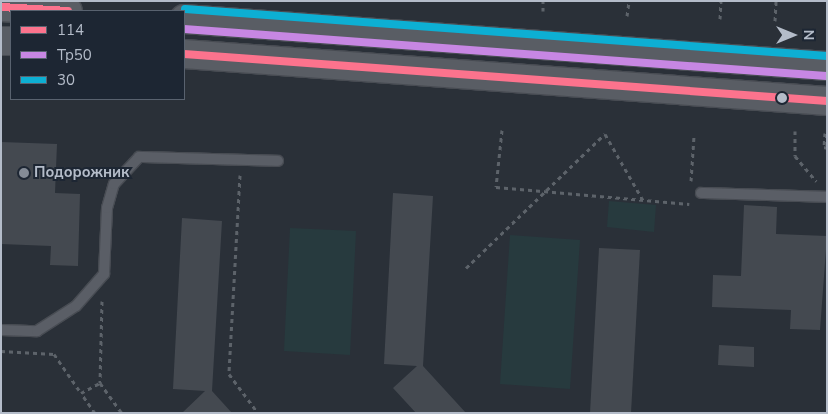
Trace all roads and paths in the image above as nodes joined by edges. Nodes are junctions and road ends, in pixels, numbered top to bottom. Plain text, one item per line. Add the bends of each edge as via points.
1 (543, 1) edge
2 (628, 1) edge
3 (721, 1) edge
4 (776, 1) edge
5 (1, 7) edge
6 (51, 10) edge
7 (543, 10) dead end
8 (627, 16) dead end
9 (185, 19) edge
10 (720, 19) dead end
11 (775, 21) dead end
12 (185, 54) edge
13 (827, 66) edge
14 (827, 101) edge
15 (502, 130) dead end
16 (795, 131) dead end
17 (826, 133) dead end
18 (694, 136) dead end
19 (827, 148) edge
20 (241, 160) junction
21 (278, 161) dead end
22 (691, 185) dead end
23 (820, 185) dead end
24 (546, 192) junction
25 (696, 194) joint
26 (827, 197) edge
27 (643, 200) junction
28 (466, 268) dead end
29 (104, 274) junction
30 (1, 330) edge
31 (1, 351) edge
32 (100, 383) junction
33 (81, 393) junction
34 (95, 413) edge
35 (122, 413) edge
36 (258, 413) edge

1 - 7 path
2 - 8 path
3 - 10 path
4 - 11 path
5 - 6 main road
9 - 13 main road
12 - 14 main road
15 - 24 path via 496,187
16 - 23 path via 795,156
17 - 19 path via 824,147
18 - 22 path
20 - 21 lane
20 - 29 lane via 139,157 127,166 114,184 107,208
20 - 36 path via 229,374
24 - 27 path
24 - 27 path via 604,134
24 - 28 path
25 - 26 lane
25 - 27 path via 690,204
29 - 30 lane via 76,306 37,331
29 - 32 path
31 - 33 path via 54,354
32 - 33 path
32 - 35 path
33 - 34 path

